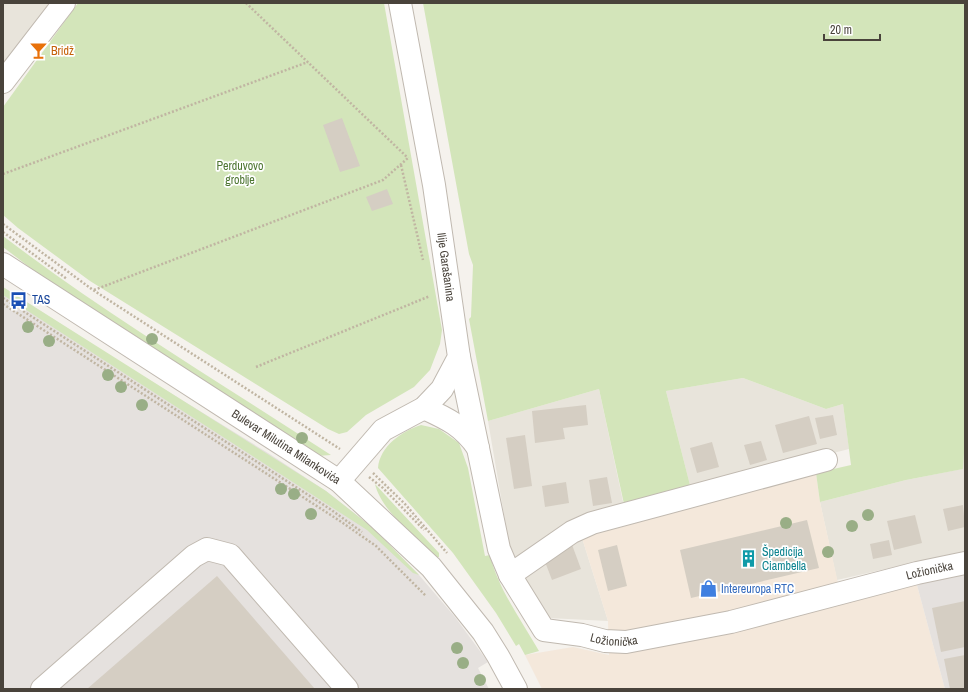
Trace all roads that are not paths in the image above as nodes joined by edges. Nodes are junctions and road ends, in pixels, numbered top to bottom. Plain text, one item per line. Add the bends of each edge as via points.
1 (64, 3) edge
2 (400, 3) edge
3 (3, 82) edge
4 (3, 264) edge
5 (459, 357) junction
6 (424, 408) junction
7 (480, 451) junction
8 (826, 460) dead end
9 (340, 481) junction
10 (965, 563) edge
11 (510, 575) junction
12 (42, 689) edge
13 (347, 689) edge
14 (516, 689) edge

1 - 3 street
2 - 5 street, Ilije Garašanina via 434,185
4 - 9 street, Bulevar Milutina Milankovića
5 - 6 street via 442,389
5 - 7 street, Ložionička
6 - 7 street via 459,426 470,435
6 - 9 street via 383,430
7 - 11 street, Ložionička via 499,549
8 - 11 street via 592,523 572,532
9 - 14 street, Bulevar Milutina Milankovića via 431,567 479,627
10 - 11 street, Ložionička via 917,573 731,622 626,642 605,641 544,630
12 - 13 street via 194,556 207,550 230,555

